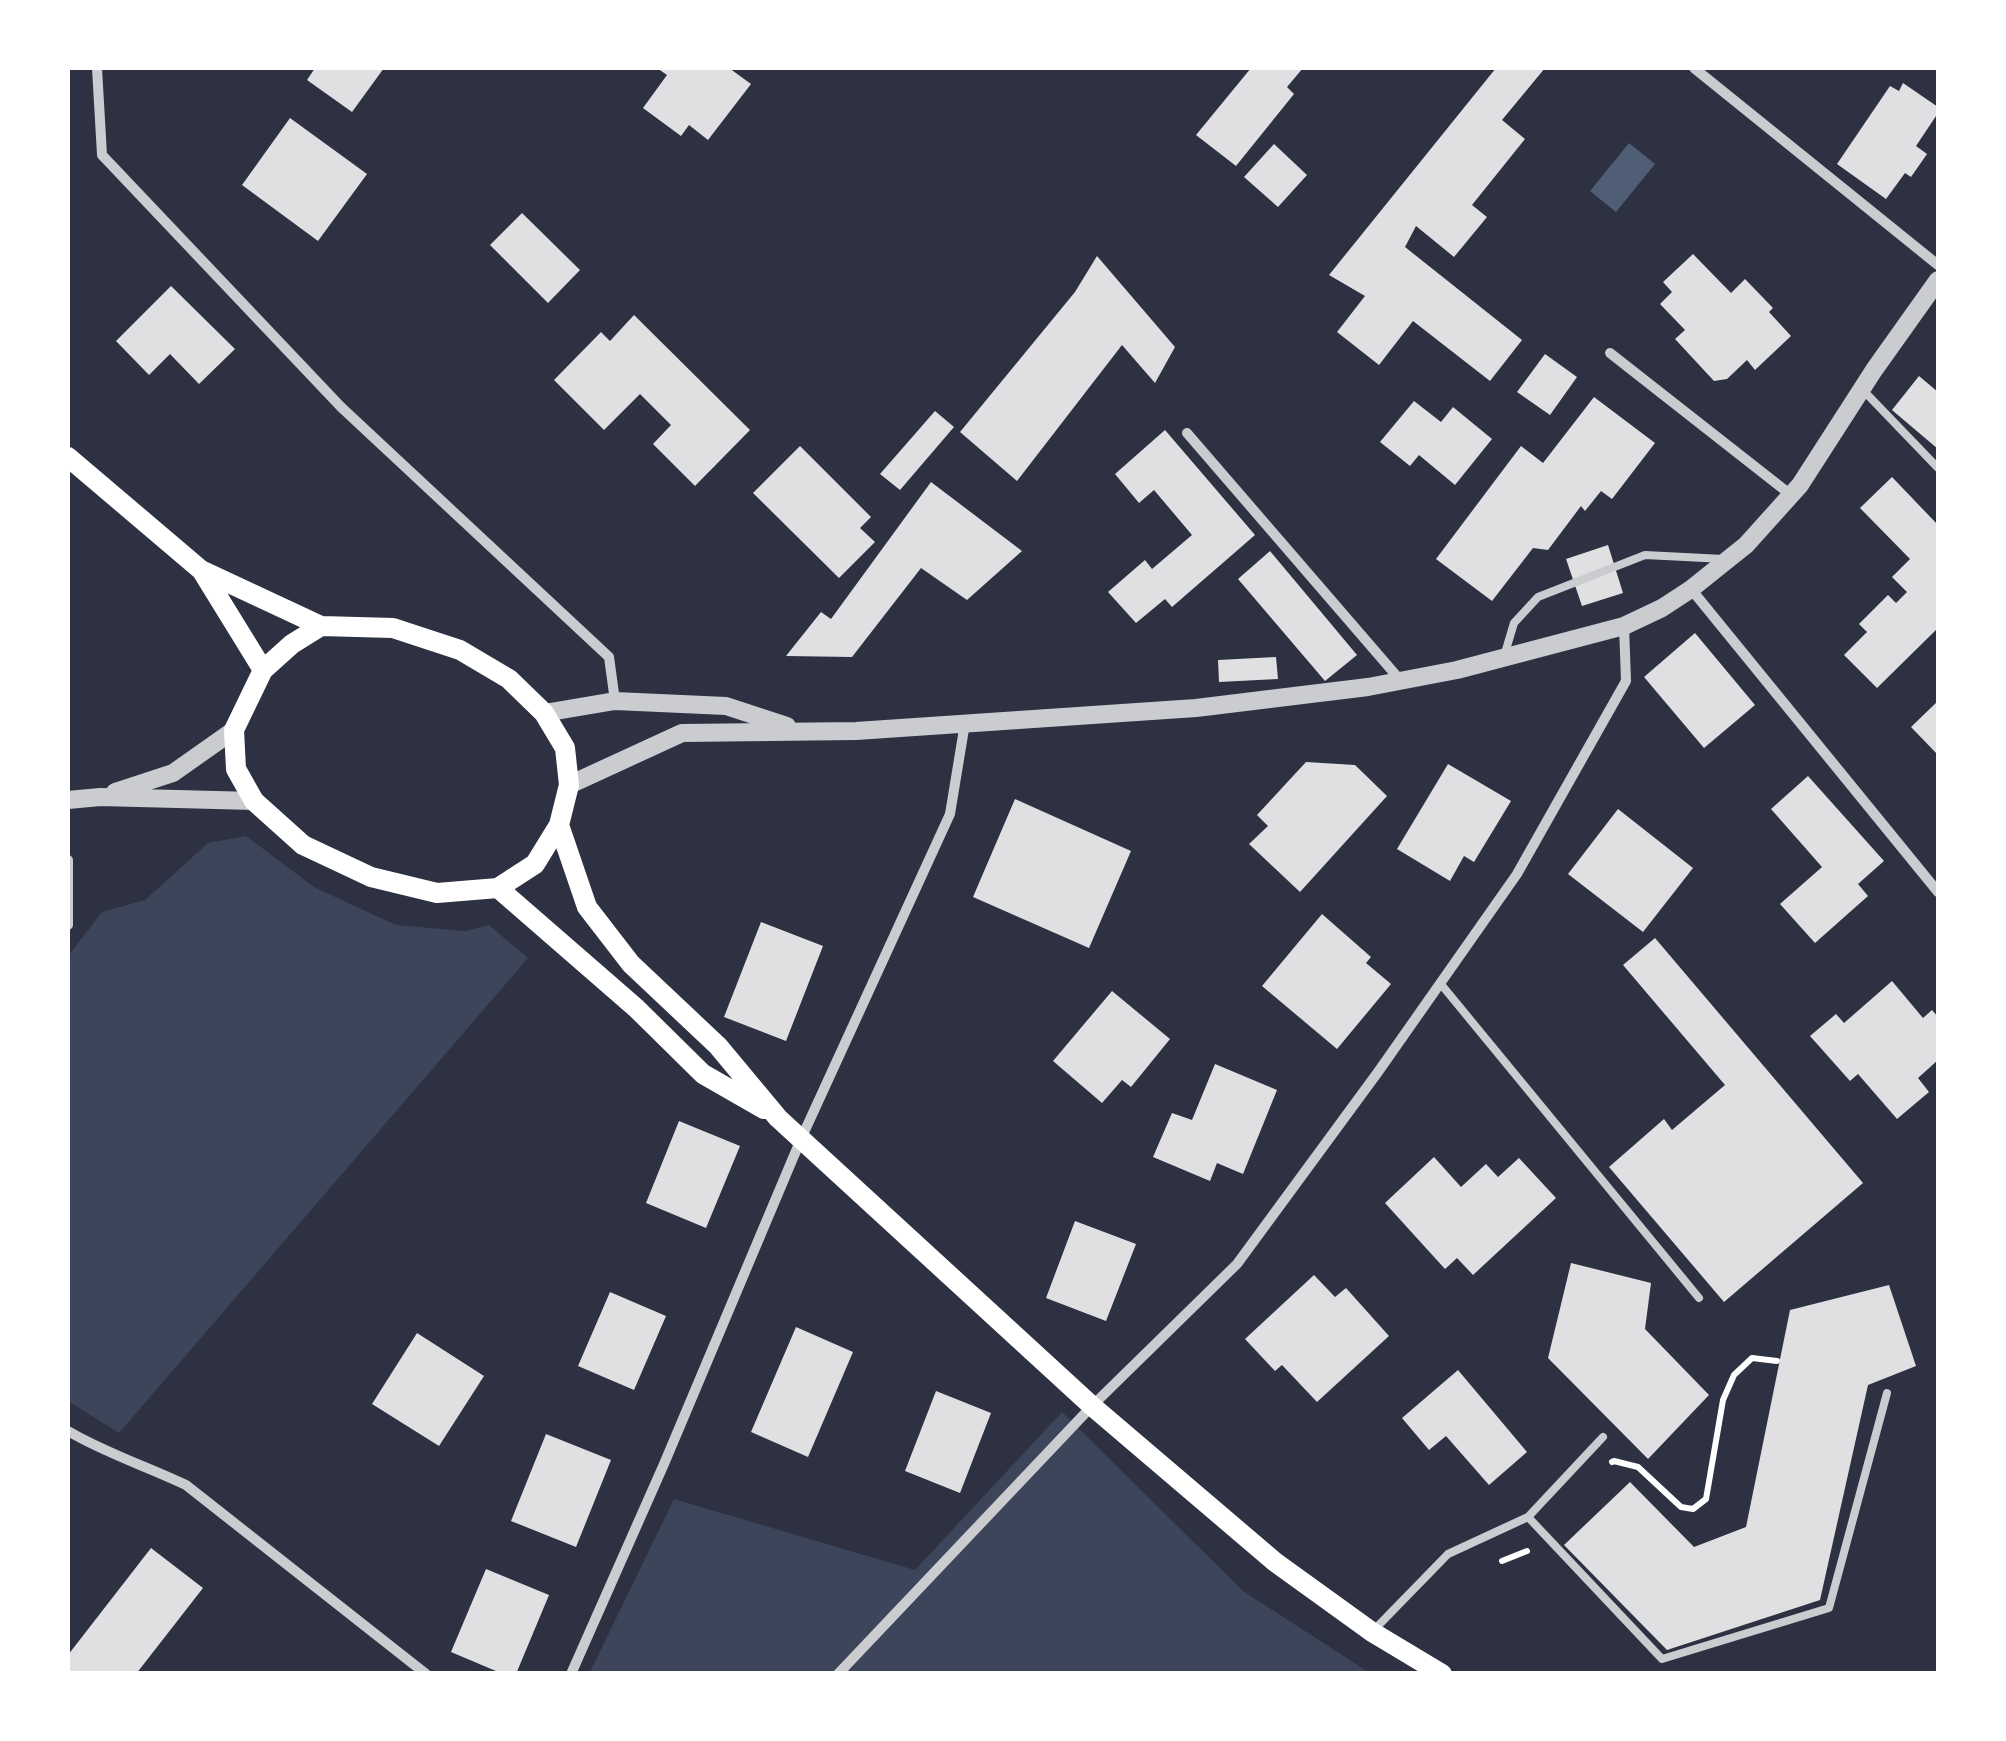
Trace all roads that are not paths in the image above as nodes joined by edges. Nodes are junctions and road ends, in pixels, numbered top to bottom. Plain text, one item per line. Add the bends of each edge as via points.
1 (98, 68) edge
2 (1694, 68) edge
3 (1938, 264) edge
4 (1938, 280) edge
5 (1610, 353) dead end
6 (1862, 388) junction
7 (1187, 433) dead end
8 (68, 457) edge
9 (1938, 468) edge
10 (1790, 495) junction
11 (1729, 559) junction
12 (201, 570) junction
13 (1691, 589) junction
14 (321, 626) junction
15 (1624, 626) junction
16 (1504, 658) junction
17 (263, 670) junction
18 (1401, 681) junction
19 (615, 701) junction
20 (544, 713) junction
21 (965, 723) junction
22 (234, 730) junction
23 (807, 732) junction
24 (569, 785) junction
25 (100, 797) junction
26 (68, 800) edge
27 (254, 801) junction
28 (559, 825) junction
29 (68, 860) edge
30 (498, 888) junction
31 (1938, 892) edge
32 (68, 925) edge
33 (1440, 983) junction
34 (778, 1118) junction
35 (801, 1139) junction
36 (1699, 1298) dead end
37 (1888, 1392) dead end
38 (1092, 1406) junction
39 (68, 1431) edge
40 (1603, 1437) dead end
41 (1528, 1516) junction
42 (1372, 1632) junction
43 (426, 1674) edge
44 (570, 1674) edge
45 (838, 1674) edge
46 (1442, 1674) edge

1 - 19 street via 102,156 341,407 609,657
2 - 3 street
4 - 6 street
5 - 10 street
6 - 9 lane
6 - 10 street
7 - 18 street
8 - 12 main road
10 - 11 street
11 - 13 street
11 - 16 lane via 1645,555 1538,597 1514,623
12 - 14 main road
12 - 17 main road
13 - 15 street
13 - 31 street
14 - 17 main road
14 - 20 main road via 393,628 460,650 509,679
15 - 16 street
15 - 33 street via 1626,681 1517,874
16 - 18 street
17 - 22 main road
18 - 21 street via 1196,708
19 - 20 street
19 - 23 street via 726,706
20 - 24 main road via 564,748
21 - 23 street
21 - 35 street via 950,814
22 - 25 street via 173,773
22 - 27 main road via 236,769
23 - 24 street via 682,733
24 - 28 main road
25 - 26 street
25 - 27 street
27 - 30 main road via 304,845 370,877 437,892
28 - 30 main road via 535,864
28 - 34 main road via 587,907
29 - 32 street
30 - 34 main road via 704,1074
33 - 36 lane
33 - 38 street via 1238,1264
34 - 35 main road
35 - 38 main road
35 - 44 street
37 - 41 lane via 1829,1608 1662,1659
38 - 42 main road via 1275,1562
38 - 45 street
39 - 43 street via 186,1485
40 - 41 lane
41 - 42 lane via 1448,1554
42 - 46 main road

